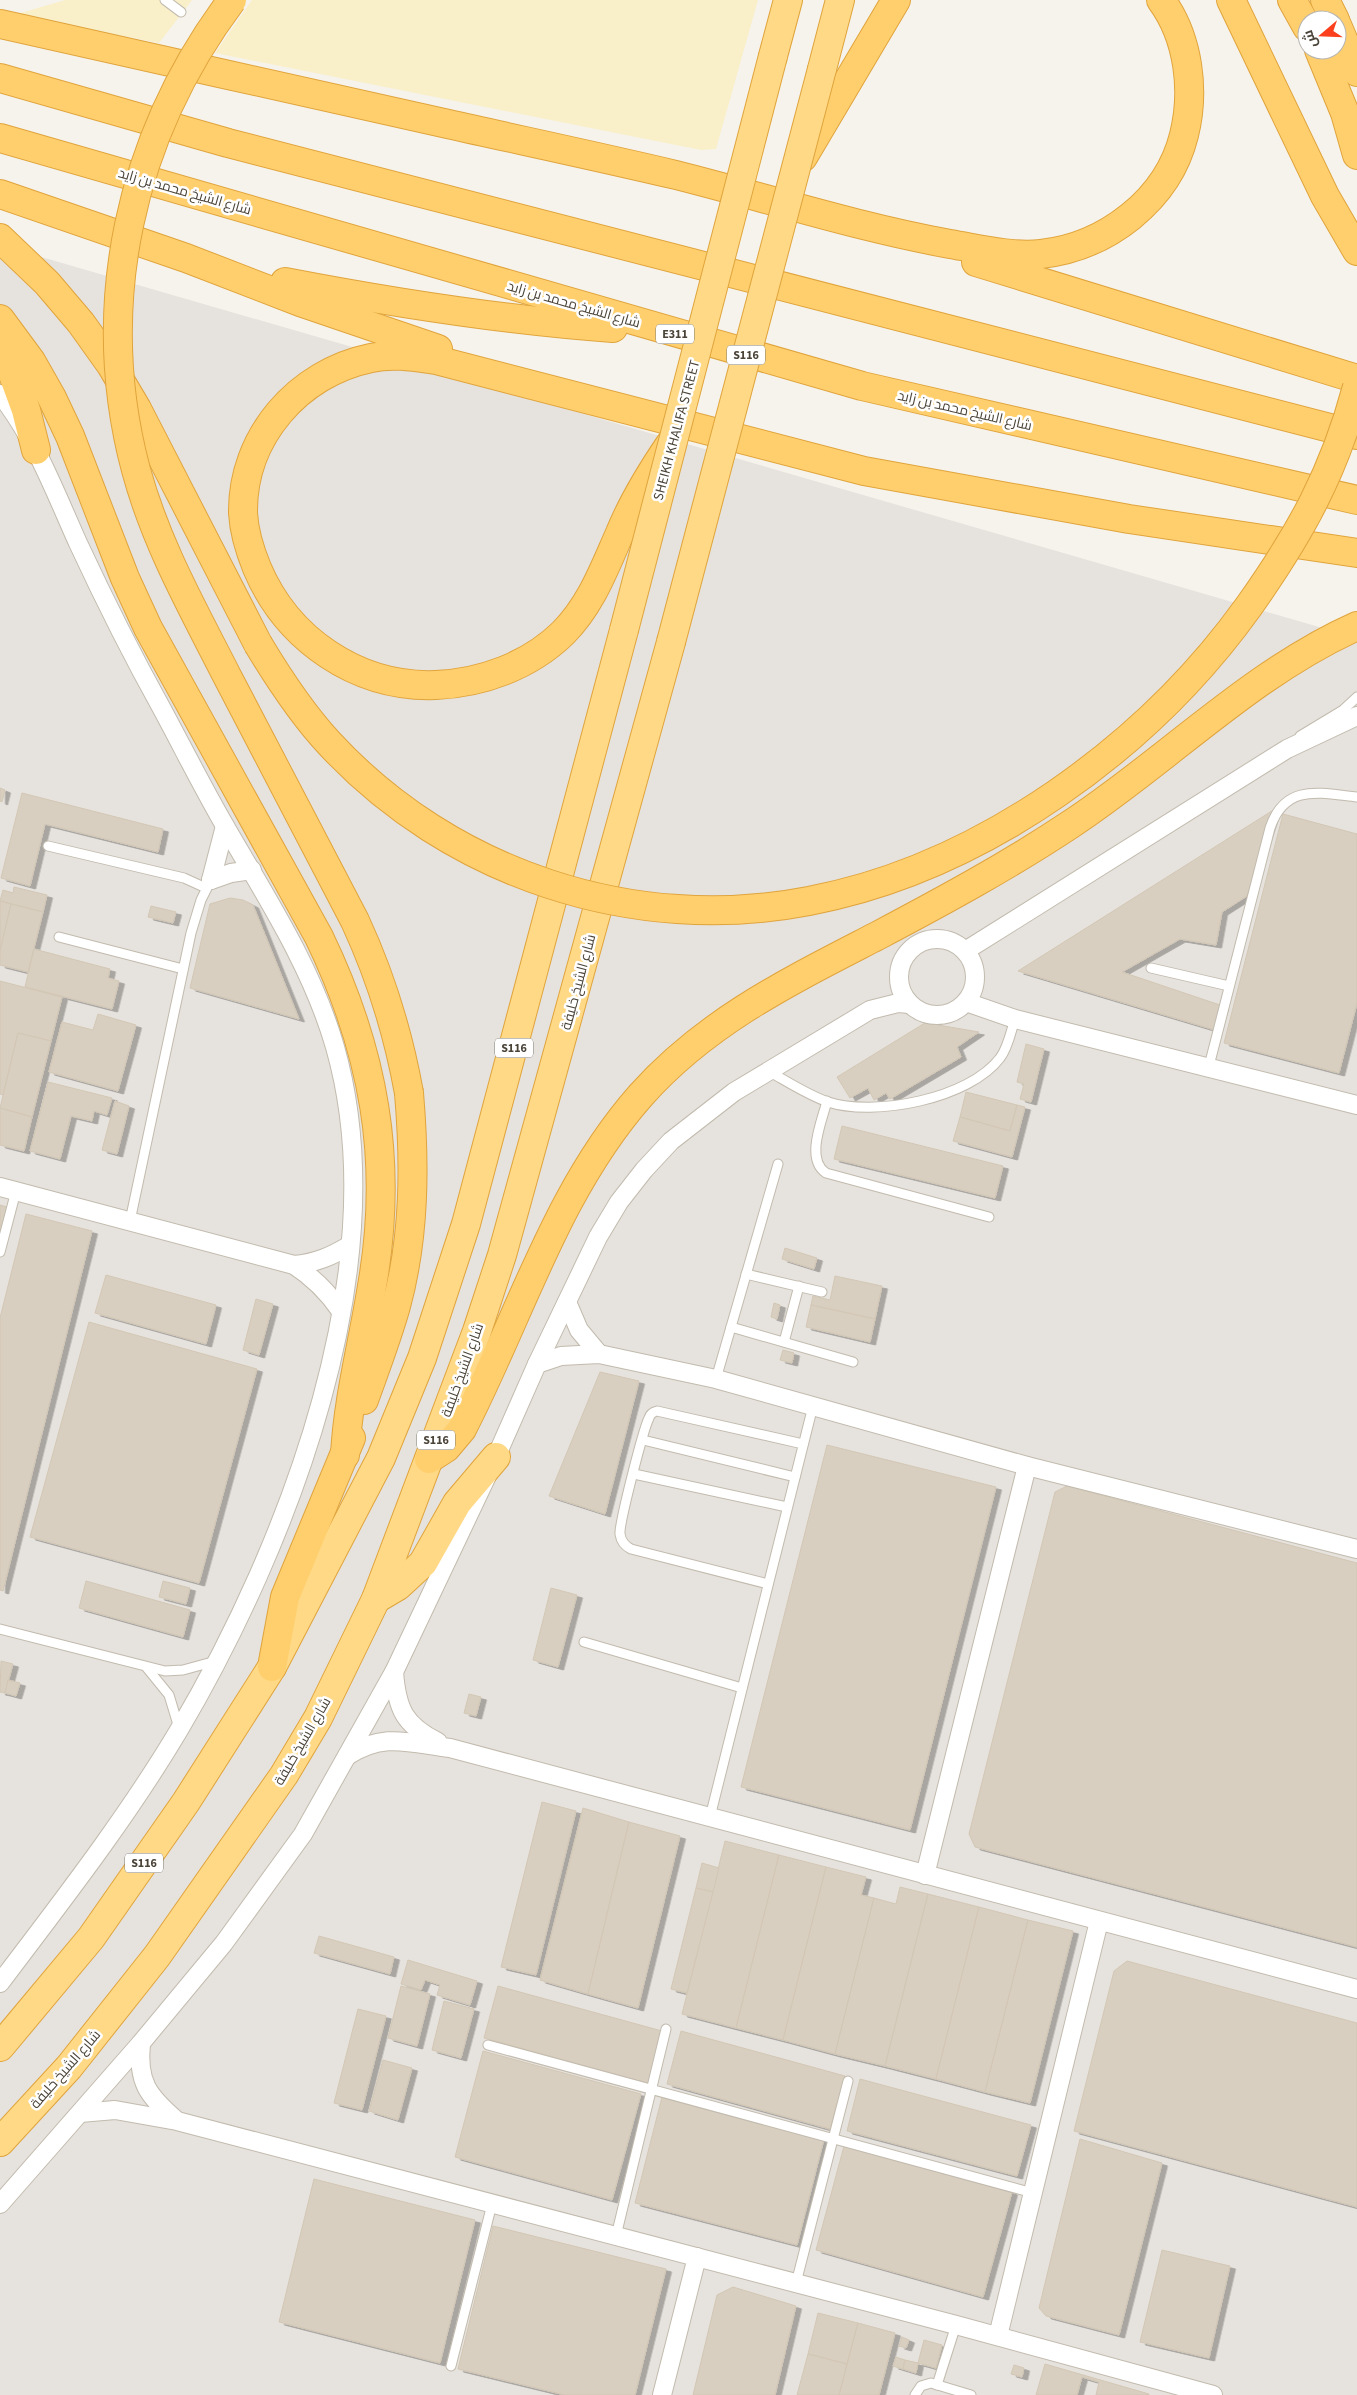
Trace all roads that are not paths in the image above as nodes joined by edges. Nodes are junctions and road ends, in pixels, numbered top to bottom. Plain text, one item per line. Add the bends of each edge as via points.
1 (165, 0) edge
2 (232, 0) edge
3 (788, 0) edge
4 (840, 0) edge
5 (896, 0) edge
6 (1161, 0) edge
7 (1231, 0) edge
8 (181, 12) dead end
9 (0, 24) edge
10 (1347, 48) edge
11 (1323, 60) edge
12 (1357, 72) edge
13 (0, 78) edge
14 (0, 138) edge
15 (1357, 155) edge
16 (794, 172) junction
17 (0, 194) edge
18 (904, 236) junction
19 (0, 238) edge
20 (1357, 251) edge
21 (186, 258) junction
22 (0, 319) edge
23 (668, 332) junction
24 (0, 339) edge
25 (1357, 380) edge
26 (1357, 387) edge
27 (0, 394) edge
28 (591, 400) junction
29 (1357, 435) edge
30 (674, 438) junction
31 (36, 450) junction
32 (1357, 500) edge
33 (1357, 554) edge
34 (1357, 626) edge
35 (1357, 697) edge
36 (1357, 716) edge
37 (1287, 749) junction
38 (1357, 797) edge
39 (225, 826) junction
40 (48, 846) dead end
41 (252, 870) junction
42 (208, 884) junction
43 (59, 937) dead end
44 (965, 951) junction
45 (1151, 968) dead end
46 (184, 969) junction
47 (1229, 986) junction
48 (966, 1002) junction
49 (910, 1004) junction
50 (1015, 1019) junction
51 (1209, 1066) junction
52 (770, 1072) junction
53 (826, 1101) junction
54 (1357, 1105) edge
55 (778, 1164) dead end
56 (8, 1189) edge
57 (989, 1217) dead end
58 (130, 1221) junction
59 (350, 1245) junction
60 (0, 1252) edge
61 (294, 1265) junction
62 (746, 1274) junction
63 (800, 1286) junction
64 (822, 1292) dead end
65 (567, 1302) junction
66 (340, 1310) junction
67 (731, 1327) junction
68 (784, 1342) junction
69 (599, 1354) junction
70 (853, 1362) dead end
71 (537, 1364) junction
72 (716, 1379) junction
73 (813, 1406) junction
74 (643, 1440) junction
75 (803, 1444) junction
76 (345, 1454) junction
77 (496, 1457) junction
78 (430, 1459) junction
79 (1027, 1466) junction
80 (634, 1474) junction
81 (795, 1477) junction
82 (787, 1508) junction
83 (1357, 1549) edge
84 (768, 1584) junction
85 (376, 1599) junction
86 (0, 1629) edge
87 (584, 1642) dead end
88 (217, 1660) junction
89 (272, 1667) junction
90 (148, 1668) junction
91 (394, 1672) junction
92 (742, 1688) junction
93 (179, 1729) junction
94 (450, 1748) junction
95 (347, 1756) junction
96 (710, 1817) junction
97 (924, 1875) junction
98 (1099, 1921) junction
99 (0, 1983) edge
100 (1357, 1989) edge
101 (666, 2029) dead end
102 (141, 2043) junction
103 (488, 2045) dead end
104 (0, 2047) edge
105 (848, 2080) dead end
106 (651, 2089) junction
107 (80, 2113) junction
108 (176, 2121) junction
109 (833, 2138) junction
110 (0, 2142) edge
111 (1033, 2192) junction
112 (0, 2204) edge
113 (492, 2204) junction
114 (616, 2236) junction
115 (697, 2257) junction
116 (796, 2284) junction
117 (956, 2325) junction
118 (998, 2336) junction
119 (451, 2366) dead end
120 (937, 2385) junction
121 (1181, 2391) edge
122 (662, 2395) edge
123 (915, 2395) edge
124 (971, 2395) edge
125 (1213, 2395) edge

1 - 8 lane
2 - 76 highway, bridge via 204,41 168,108 130,214 123,251 118,324 122,398 147,505 174,573 355,921 374,962 401,1049 409,1093 413,1156 406,1253 396,1306
3 - 30 highway, SHEIKH KHALIFA STREET / S116, bridge
4 - 16 highway, S116, bridge
5 - 16 highway, bridge
6 - 18 highway via 1178,33 1186,60 1190,89 1188,117 1170,171 1154,195 1130,218 1102,236 1072,248 1040,254 1007,254
7 - 20 highway via 1325,196
9 - 18 highway via 674,175
10 - 12 highway
11 - 15 highway via 1345,113
13 - 29 highway via 248,148
14 - 23 highway, شارع الشيخ محمد بن زايد / E311
16 - 78 highway, شارع الشيخ خليفة / S116, bridge via 671,642 505,1246
17 - 21 highway
18 - 25 highway via 991,267
19 - 26 highway, bridge via 47,283 81,322 110,365 279,679 302,712 358,772 421,822 492,863 569,891 648,907 729,911 810,901 850,892 959,849 1004,826 1076,780 1148,720 1202,666 1234,628 1283,558 1322,489 1337,453
21 - 23 highway via 273,279 450,312
21 - 28 highway via 300,302
22 - 76 highway via 52,398 148,628 319,937 361,1039 378,1128 378,1233 373,1285 348,1408
23 - 32 highway, شارع الشيخ محمد بن زايد / E311 via 862,386
24 - 31 highway via 26,410
27 - 31 street
28 - 30 highway, bridge via 405,355 373,357 343,366 314,380 289,400 269,424 252,460 246,483 243,515 250,552 265,588 287,620 315,646 347,667 383,680 412,684 460,684 497,674 532,657 562,634 588,604 636,499
28 - 33 highway via 864,471 1129,519
30 - 89 highway, SHEIKH KHALIFA STREET / S116, bridge via 486,1156 445,1291 381,1458
31 - 39 street via 116,623
34 - 78 highway via 1321,642 1280,667 1080,818 996,872 784,984 728,1018 682,1054 640,1096 604,1141 569,1200 462,1429 446,1448
35 - 37 lane via 1305,732
36 - 37 street
37 - 44 street
38 - 47 lane via 1308,793 1291,799 1278,811 1270,828
39 - 41 street
39 - 42 street
40 - 42 lane
41 - 42 street via 231,873
41 - 59 street via 309,977 336,1048 350,1120 354,1201
42 - 46 lane via 195,916
43 - 46 lane
44 - 48 street via 975,976
44 - 49 street via 942,939 925,940 911,949 901,964 899,980
45 - 47 lane
46 - 58 lane
47 - 51 lane
48 - 49 street via 954,1011 938,1015 923,1012
48 - 50 street
49 - 52 street via 898,1003 870,1010
50 - 51 street
50 - 53 lane via 1001,1058 980,1076 956,1088 924,1100 877,1107 855,1107
51 - 54 street
52 - 53 lane
52 - 65 street via 702,1114 644,1170 598,1237
53 - 57 lane via 815,1153 826,1173
55 - 62 lane
56 - 58 street
56 - 60 lane
58 - 61 street
59 - 61 street via 314,1263
59 - 66 street
61 - 66 street via 328,1292
62 - 63 lane
62 - 67 lane
63 - 64 lane
63 - 68 lane
65 - 69 street via 579,1330
65 - 71 street
66 - 88 street via 318,1415 299,1472 274,1536
67 - 68 lane
67 - 72 lane
68 - 70 lane
69 - 71 street via 561,1356
69 - 72 street
71 - 77 street
72 - 73 street
73 - 75 lane
73 - 79 street
74 - 75 lane via 650,1416 661,1410
74 - 80 lane
74 - 81 lane
75 - 81 lane
76 - 89 highway via 285,1597
77 - 85 highway via 457,1503 423,1563 398,1586
77 - 91 street
78 - 85 highway, شارع الشيخ خليفة / S116
79 - 83 street
79 - 97 street
80 - 82 lane
80 - 84 lane via 620,1533 625,1546
81 - 82 lane
82 - 84 lane
84 - 92 lane
85 - 110 highway, شارع الشيخ خليفة / S116 via 326,1701 284,1775 113,2014
86 - 90 lane
87 - 92 lane
88 - 90 lane via 183,1670
88 - 93 street
89 - 104 highway, S116 via 186,1802 91,1938
90 - 93 lane via 169,1696
91 - 94 street via 397,1700 407,1720 424,1735
91 - 95 street
92 - 96 lane
93 - 99 street via 107,1840
94 - 95 street via 392,1740 368,1745
94 - 96 street
95 - 102 street via 303,1834 224,1943
96 - 97 street
97 - 98 street
98 - 100 street
98 - 111 street
101 - 106 lane
102 - 107 street
102 - 108 street via 140,2069 148,2091
103 - 106 lane
105 - 109 lane
106 - 109 lane
106 - 114 lane
107 - 108 street via 115,2110
107 - 112 street
108 - 113 street
109 - 111 lane
109 - 116 lane
111 - 118 street
113 - 114 street
113 - 119 lane
114 - 115 street
115 - 116 street
115 - 122 street
116 - 117 street
117 - 118 street
117 - 120 lane
118 - 121 street
120 - 123 lane via 922,2386
120 - 124 lane
121 - 125 street

